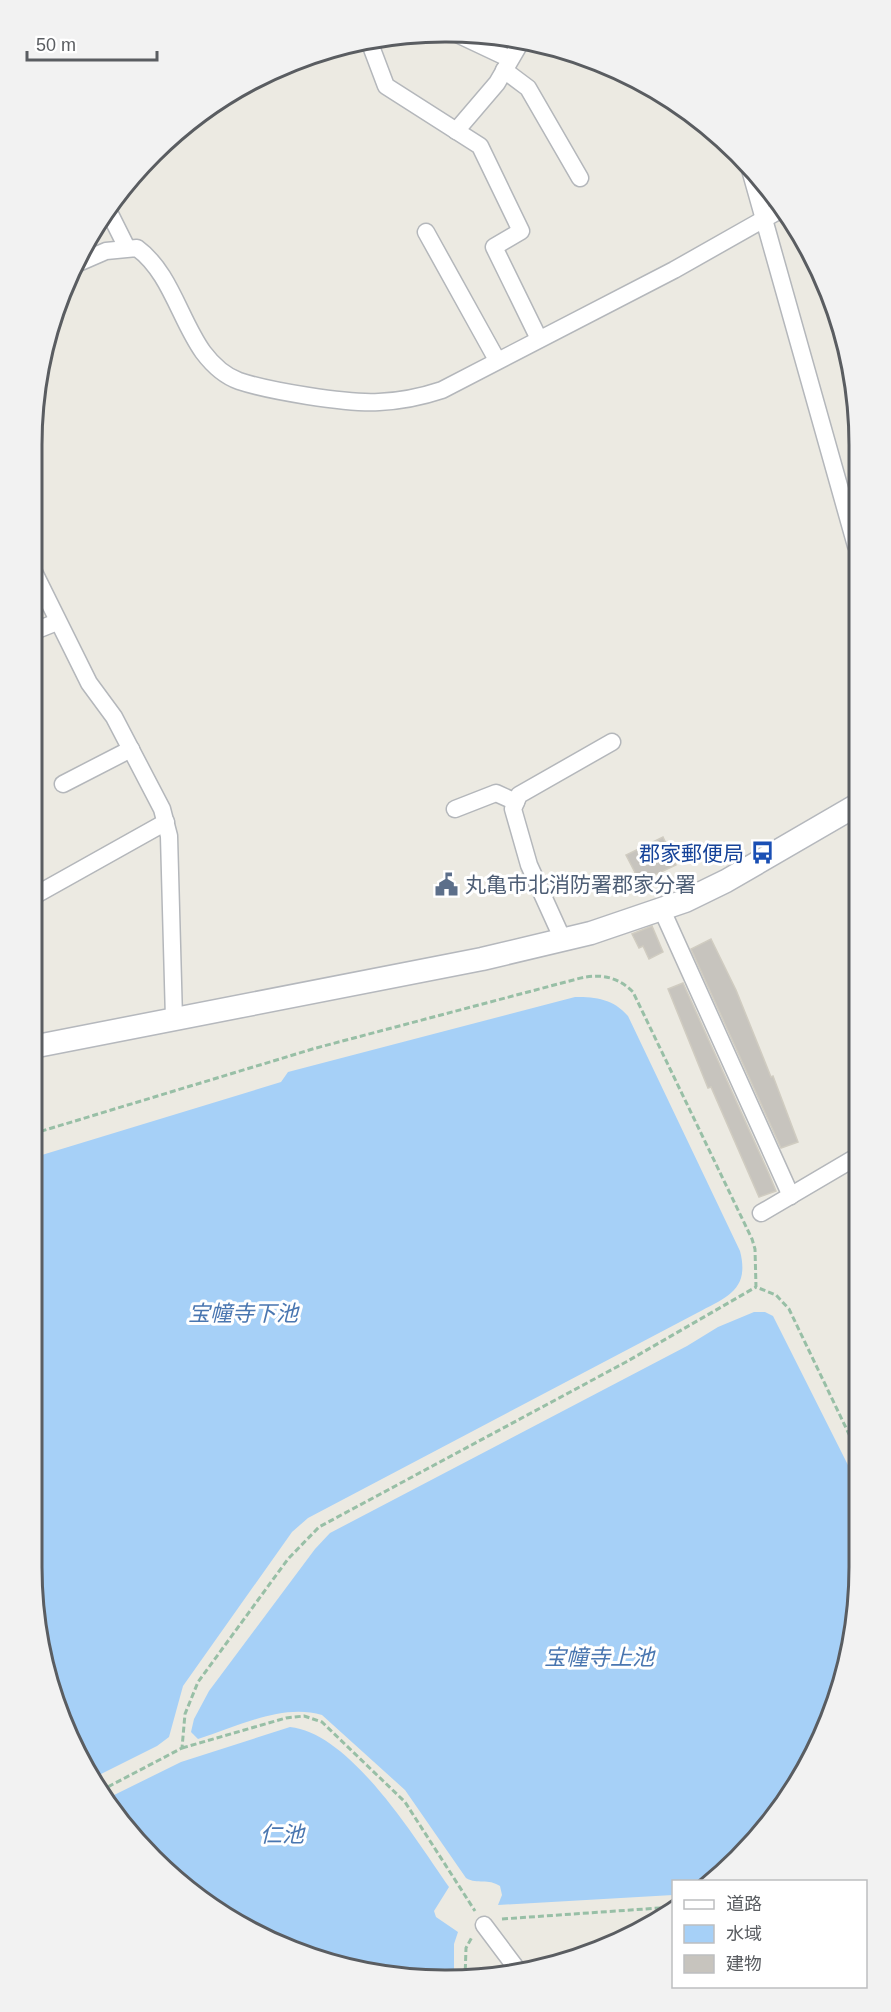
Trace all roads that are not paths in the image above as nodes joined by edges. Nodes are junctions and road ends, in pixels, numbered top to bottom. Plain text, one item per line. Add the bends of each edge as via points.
1 (472, 43) edge
2 (372, 49) edge
3 (517, 49) edge
4 (507, 64) junction
5 (456, 131) junction
6 (580, 178) dead end
7 (754, 186) edge
8 (775, 213) edge
9 (112, 218) edge
10 (764, 221) junction
11 (426, 232) dead end
12 (127, 248) junction
13 (88, 259) edge
14 (539, 339) junction
15 (497, 360) junction
16 (849, 521) edge
17 (42, 590) edge
18 (57, 622) junction
19 (42, 628) edge
20 (612, 742) dead end
21 (131, 749) junction
22 (63, 784) dead end
23 (516, 802) junction
24 (455, 809) dead end
25 (849, 810) edge
26 (166, 822) junction
27 (42, 889) edge
28 (662, 910) junction
29 (563, 940) junction
30 (174, 1019) junction
31 (42, 1045) edge
32 (849, 1161) edge
33 (791, 1196) junction
34 (761, 1213) dead end
35 (484, 1925) road end
36 (513, 1964) edge

1 - 4 street
2 - 5 street via 386,86
3 - 4 street
4 - 5 street via 497,83
4 - 6 street via 528,88
5 - 14 street via 480,146 521,231 494,247
7 - 10 street
8 - 10 street
9 - 12 street
10 - 14 street
10 - 16 street
11 - 15 street
12 - 13 street
12 - 15 street via 137,248 153,262 203,351 219,369 238,381 378,402 442,390
14 - 15 street
17 - 18 street
18 - 19 street
18 - 21 street via 89,683
20 - 23 street via 519,795
21 - 22 street
21 - 26 street
23 - 24 street via 496,793
23 - 29 street via 513,809 529,865
25 - 28 street via 726,881
26 - 27 street
26 - 30 street
28 - 29 street
28 - 33 street
29 - 30 street
30 - 31 street
32 - 33 street
33 - 34 street
35 - 36 street

